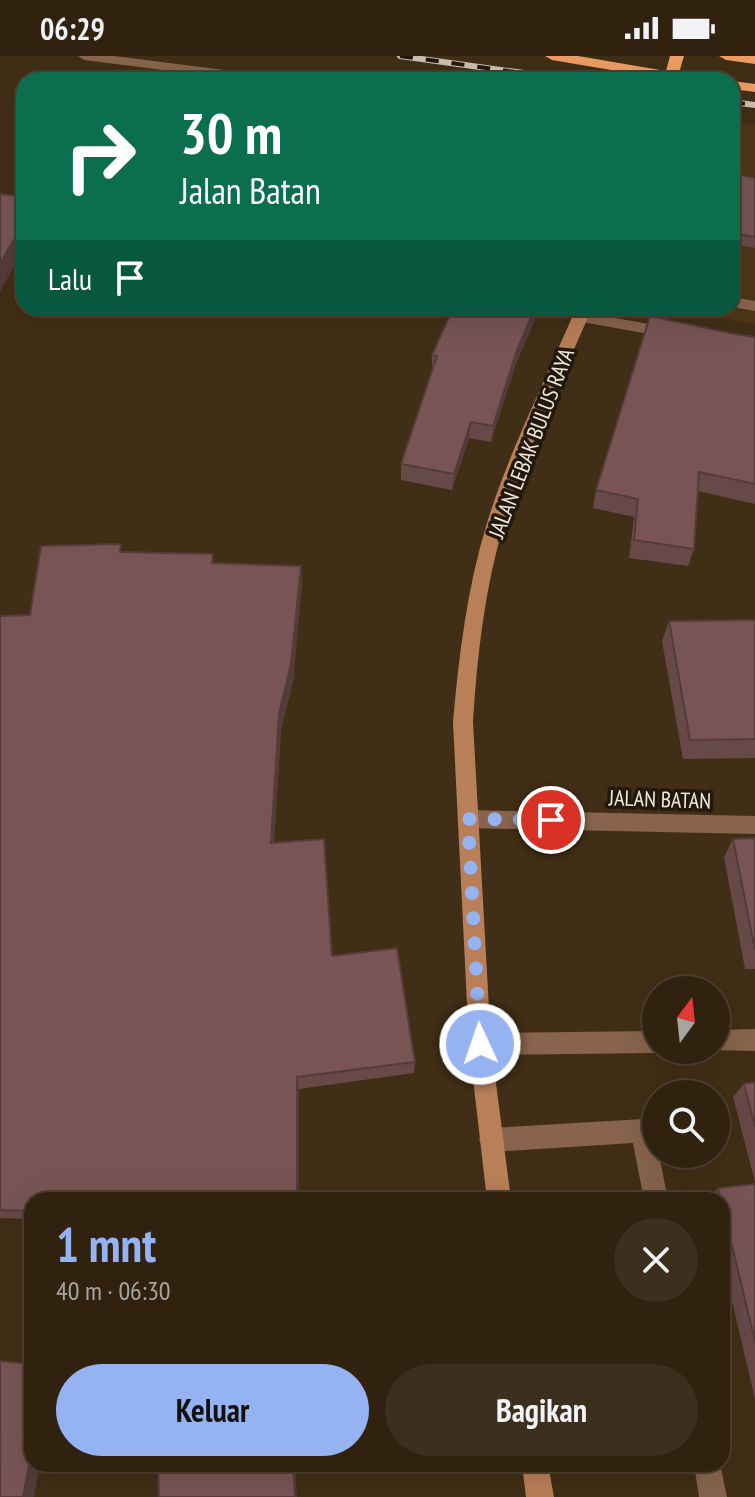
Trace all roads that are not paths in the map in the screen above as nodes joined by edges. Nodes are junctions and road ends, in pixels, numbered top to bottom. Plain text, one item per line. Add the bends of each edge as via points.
1 (84, 56) edge
2 (552, 56) edge
3 (726, 56) edge
4 (755, 60) edge
5 (618, 68) edge
6 (209, 72) edge
7 (644, 72) edge
8 (582, 316) edge
9 (597, 316) edge
10 (695, 337) edge
11 (468, 819) junction
12 (755, 825) edge
13 (755, 1040) edge
14 (730, 1041) edge
15 (642, 1042) edge
16 (480, 1044) junction
17 (491, 1140) junction
18 (498, 1192) edge
19 (654, 1192) edge
20 (536, 1472) edge
21 (708, 1472) edge
22 (540, 1497) edge
23 (713, 1497) edge

1 - 6 street
2 - 5 highway
3 - 4 highway
5 - 7 highway
8 - 11 main road, JALAN LEBAK BULUS RAYA via 496,522 477,599 463,722
9 - 10 street
11 - 12 street, JALAN BATAN
11 - 16 main road, JALAN LEBAK BULUS RAYA
13 - 14 street
15 - 16 street
16 - 17 main road, JALAN LEBAK BULUS RAYA
17 - 18 main road, JALAN LEBAK BULUS RAYA
17 - 19 street via 643,1131
20 - 22 main road
21 - 23 street

